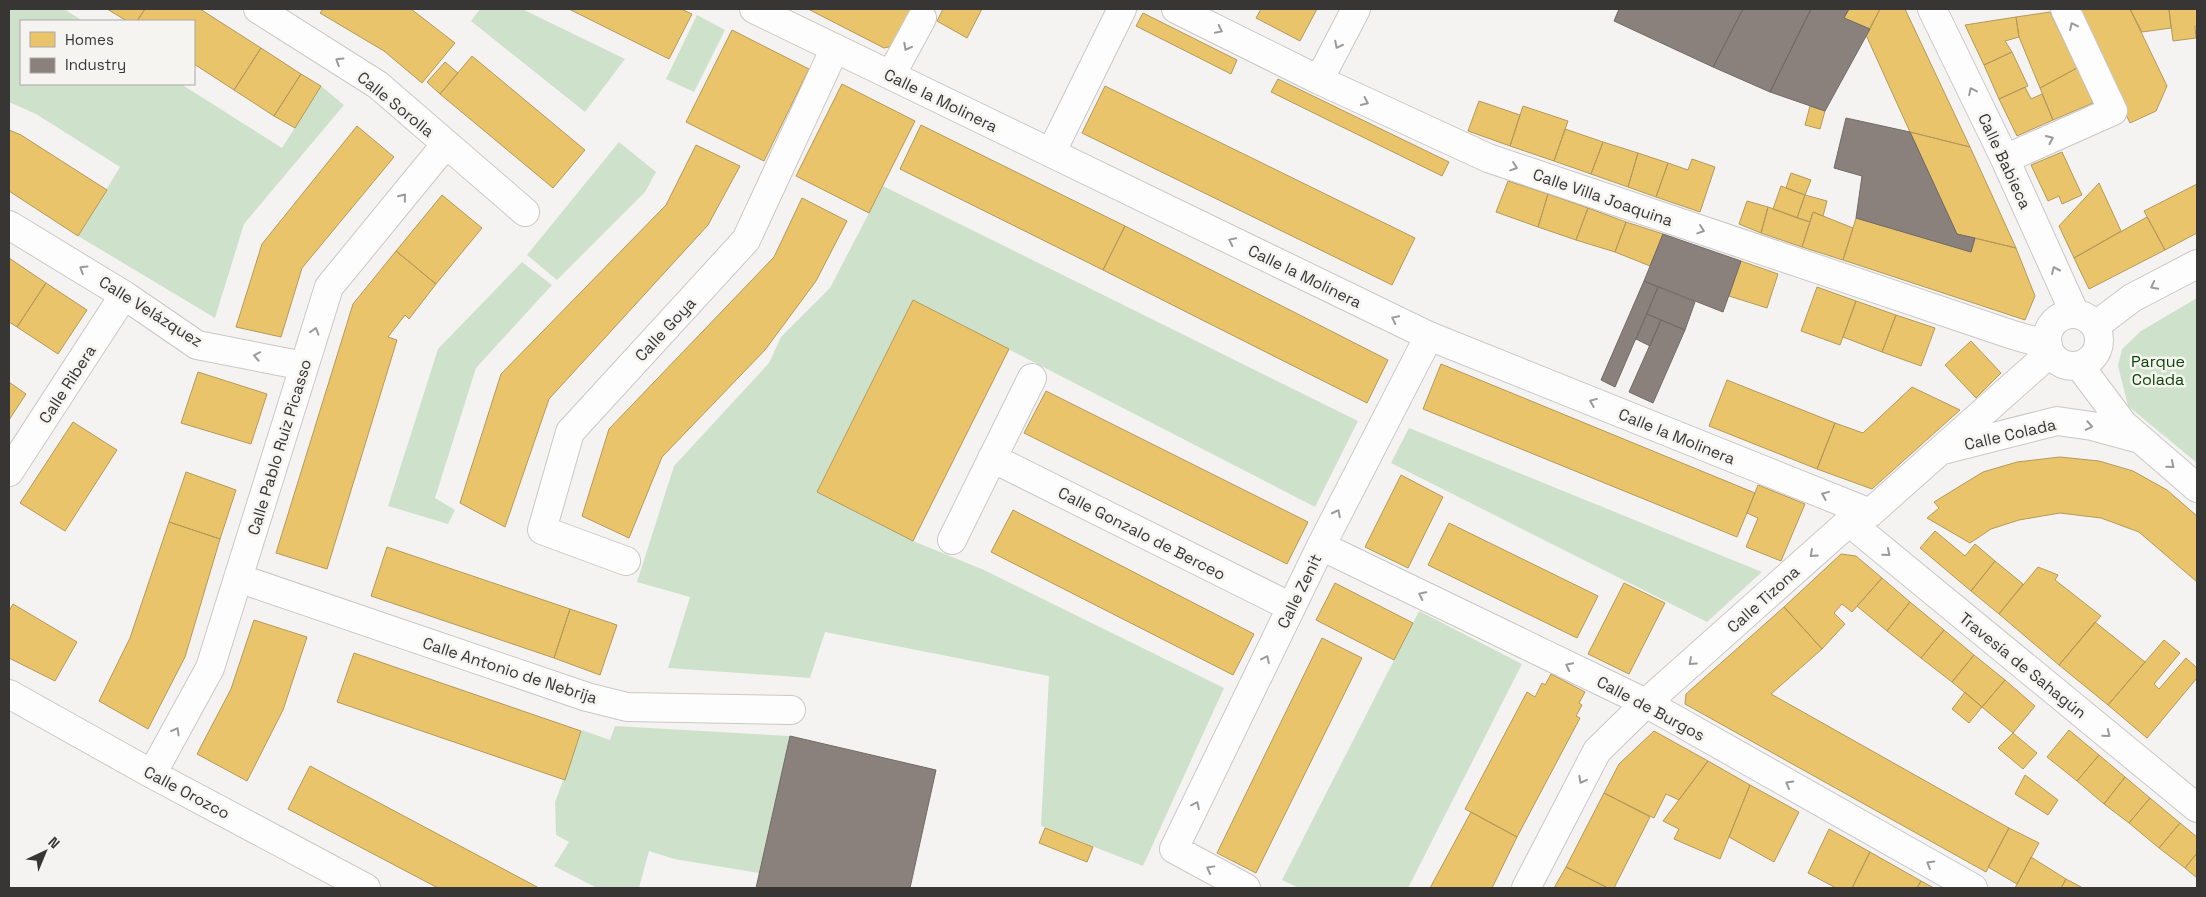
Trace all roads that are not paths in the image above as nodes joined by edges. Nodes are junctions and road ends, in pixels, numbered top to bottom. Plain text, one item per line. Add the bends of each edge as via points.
1 (258, 9) edge
2 (754, 9) edge
3 (1122, 9) edge
4 (1176, 9) edge
5 (1356, 9) edge
6 (1934, 9) edge
7 (2064, 9) edge
8 (922, 18) dead end
9 (835, 48) junction
10 (891, 75) junction
11 (1320, 80) junction
12 (446, 144) junction
13 (1051, 153) junction
14 (2005, 159) junction
15 (525, 212) dead end
16 (9, 225) edge
17 (2197, 264) edge
18 (124, 295) junction
19 (2085, 320) junction
20 (1429, 336) junction
21 (2049, 349) junction
22 (2079, 365) junction
23 (304, 366) junction
24 (1032, 378) dead end
25 (2140, 439) junction
26 (1939, 451) junction
27 (992, 458) junction
28 (9, 472) edge
29 (2197, 488) edge
30 (1860, 517) junction
31 (952, 540) dead end
32 (1321, 546) junction
33 (626, 562) dead end
34 (238, 578) junction
35 (1291, 607) junction
36 (9, 694) edge
37 (1646, 703) junction
38 (791, 710) dead end
39 (152, 774) junction
40 (2197, 808) edge
41 (366, 888) edge
42 (1246, 888) edge
43 (1526, 888) edge
44 (1973, 888) edge

12 -> 1 street, Calle Sorolla via 378,85
2 - 9 street, Calle la Molinera
3 - 13 street
4 -> 11 street, Calle Villa Joaquina
5 -> 11 street
14 -> 6 street, Calle Babieca
14 -> 7 street via 2113,111
8 -> 10 street
9 - 10 street, Calle la Molinera
9 - 33 street, Calle Goya via 746,240 570,432 542,530
10 - 13 street, Calle la Molinera
11 -> 21 street, Calle Villa Joaquina via 1488,158
12 - 15 street, Calle Sorolla
23 -> 12 street, Calle Pablo Ruiz Picasso via 329,287
20 -> 13 street, Calle la Molinera
19 -> 14 street, Calle Babieca
18 -> 16 street, Calle Velázquez
17 -> 19 street
23 -> 18 street, Calle Velázquez via 198,345
18 - 28 street, Calle Ribera
19 - 21 street via 2066,315 2052,324 2048,331
19 - 22 street via 2098,334 2097,351 2092,359
30 -> 20 street, Calle la Molinera
32 -> 20 street, Calle Zenit
21 - 22 street via 2059,362 2067,366
21 - 26 street, Calle Tizona
22 - 25 street, Calle Colada via 2123,424
23 - 34 street, Calle Pablo Ruiz Picasso
24 - 27 street
26 -> 25 street, Calle Colada via 2056,421 2092,426
25 -> 29 street, Calle Colada
26 - 30 street, Calle Tizona
27 - 31 street
27 - 35 street, Calle Gonzalo de Berceo
30 -> 37 street, Calle Tizona
30 -> 40 street, Travesía de Sahagún
32 - 35 street, Calle Zenit
37 -> 32 street, Calle de Burgos
34 - 38 street, Calle Antonio de Nebrija via 587,697 627,707
39 -> 34 street, Calle Pablo Ruiz Picasso via 210,668
42 -> 35 street, Calle Zenit via 1174,849
36 - 39 street, Calle Orozco
37 -> 43 street, Calle Tizona via 1598,751
44 -> 37 street, Calle de Burgos
39 - 41 street, Calle Orozco

